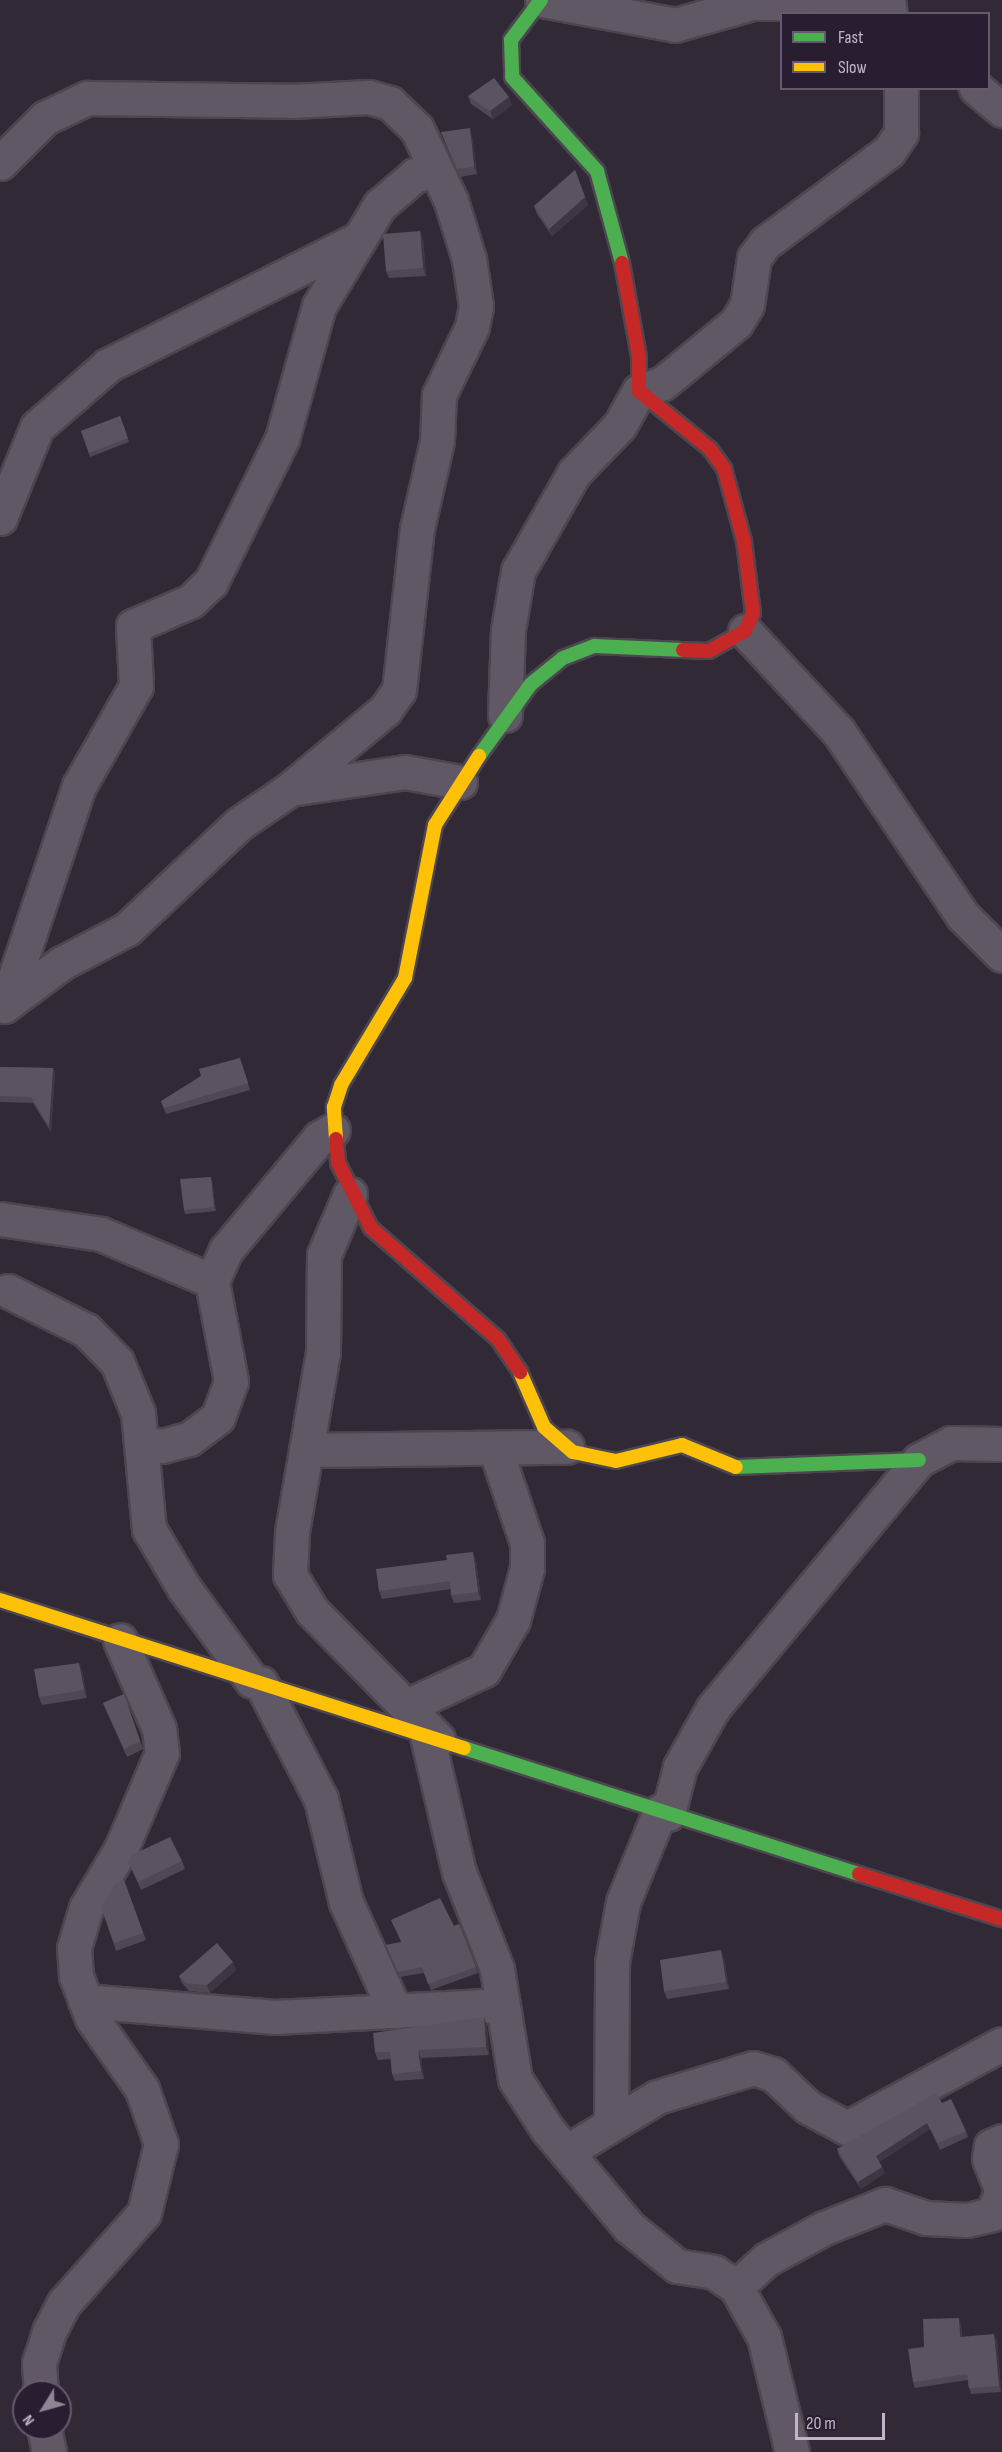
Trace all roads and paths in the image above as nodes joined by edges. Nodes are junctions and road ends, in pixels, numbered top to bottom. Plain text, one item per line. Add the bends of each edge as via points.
1 (542, 0) edge
2 (859, 12) edge
3 (900, 90) edge
4 (978, 90) edge
5 (1002, 110) edge
6 (0, 163) edge
7 (437, 171) junction
8 (359, 239) junction
9 (639, 391) junction
10 (0, 518) edge
11 (745, 631) junction
12 (505, 715) junction
13 (460, 782) junction
14 (290, 789) junction
15 (1002, 955) edge
16 (3, 1006) edge
17 (333, 1130) junction
18 (350, 1194) junction
19 (0, 1219) edge
20 (212, 1281) junction
21 (8, 1291) dead end
22 (143, 1443) junction
23 (1002, 1444) edge
24 (567, 1448) junction
25 (306, 1450) junction
26 (496, 1451) junction
27 (919, 1460) junction
28 (0, 1600) edge
29 (120, 1640) junction
30 (256, 1682) junction
31 (407, 1706) junction
32 (432, 1738) junction
33 (664, 1813) junction
34 (1002, 1919) edge
35 (85, 2001) junction
36 (503, 2005) junction
37 (395, 2011) junction
38 (1002, 2044) edge
39 (611, 2122) junction
40 (1002, 2141) edge
41 (566, 2152) junction
42 (736, 2287) junction
43 (40, 2380) edge
44 (792, 2452) edge

1 - 2 street via 675,25 752,3 824,3
1 - 9 street via 511,40 508,63 518,86 579,145 597,171 619,244 639,357
3 - 9 street via 901,133 889,151 765,243 754,258 747,305 736,323 663,383
4 - 5 street
6 - 7 street via 45,118 87,98 292,101 369,97 405,114
7 - 8 street via 415,175 397,188
7 - 14 street via 461,230 476,306 472,327 439,395 437,441 417,528 399,690 385,710
8 - 10 street via 108,365 37,427
8 - 16 street via 319,306 282,439 211,582 191,601 133,626 136,686 78,786
9 - 11 street via 710,449 724,468 753,588 753,613
9 - 12 street via 620,425 574,473 518,571 508,630
11 - 12 street via 709,651 595,646 563,658
11 - 15 street via 838,730 963,916
12 - 13 street
13 - 14 street via 405,772
13 - 17 street via 435,825 405,978 390,1011 341,1085
14 - 16 street via 240,824 127,929 62,963
17 - 18 street
17 - 20 street via 319,1138 226,1250
18 - 24 street via 386,1246 467,1307 514,1357 544,1427
18 - 25 street via 324,1256 323,1352
19 - 20 street via 101,1234
20 - 22 street via 231,1381 228,1398 218,1417 189,1439 162,1446
21 - 22 street via 60,1313 104,1346 129,1387
22 - 30 street via 149,1529 184,1588
23 - 27 street via 951,1443
24 - 26 street
24 - 27 street via 607,1461 682,1445 741,1468
25 - 26 street
25 - 31 street via 289,1561 292,1584
26 - 31 street via 527,1543 513,1620 484,1670
27 - 33 street via 713,1708 681,1767
28 - 29 street
29 - 30 street
29 - 35 street via 159,1729 162,1753 121,1849 86,1908 74,1948 75,1976
30 - 32 street
30 - 37 street via 321,1799 346,1902
31 - 32 street
32 - 33 street
32 - 36 street via 459,1872 497,1969
33 - 34 street
33 - 39 street via 623,1902 612,1962
35 - 37 street via 275,2017
35 - 43 street via 142,2089 161,2144 144,2213 64,2302 39,2363
36 - 37 street
36 - 41 street via 515,2079
38 - 39 street via 847,2128 808,2107 773,2074 753,2068 670,2092
39 - 41 street
40 - 42 street via 991,2146 989,2158 1002,2191 992,2214 967,2220 926,2218 885,2204 814,2233 756,2267
41 - 42 street via 656,2251 677,2266 726,2277
42 - 44 street via 764,2337

